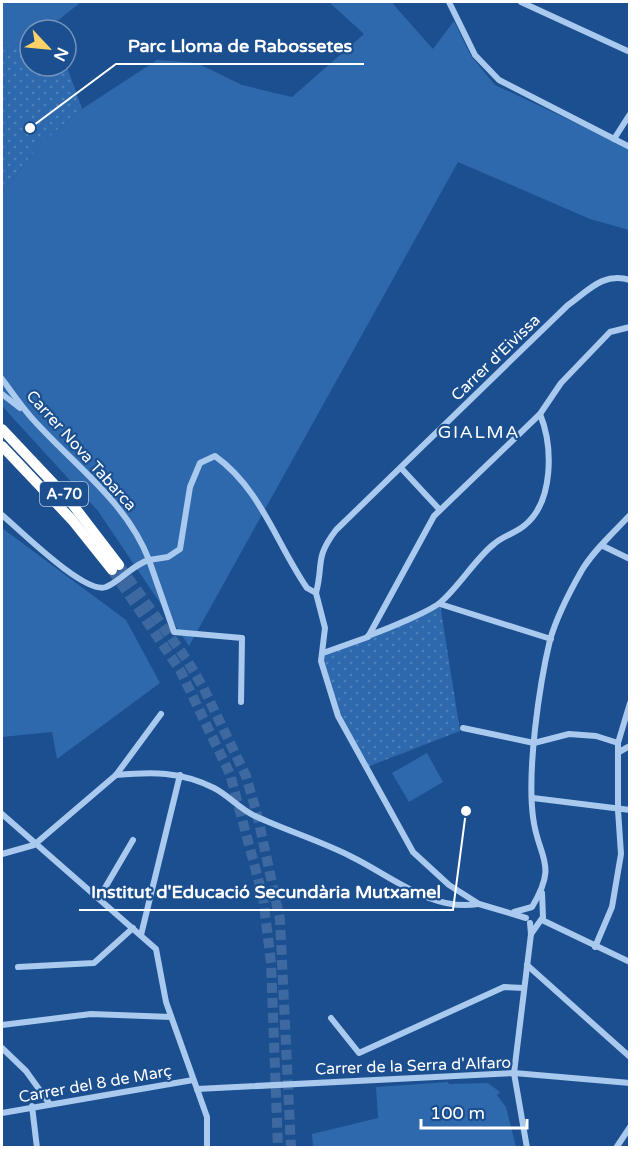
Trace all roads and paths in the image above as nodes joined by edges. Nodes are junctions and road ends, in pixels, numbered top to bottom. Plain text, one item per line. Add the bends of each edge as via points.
1 (449, 2) edge
2 (522, 2) edge
3 (630, 52) edge
4 (630, 114) edge
5 (614, 139) junction
6 (630, 147) edge
7 (630, 280) edge
8 (630, 327) edge
9 (2, 379) edge
10 (2, 394) edge
11 (27, 412) junction
12 (540, 414) junction
13 (2, 429) edge
14 (2, 446) edge
15 (401, 468) junction
16 (440, 510) junction
17 (2, 515) edge
18 (630, 515) edge
19 (603, 546) junction
20 (149, 560) junction
21 (630, 560) edge
22 (316, 593) junction
23 (440, 604) junction
24 (368, 637) junction
25 (550, 639) junction
26 (323, 653) junction
27 (241, 702) dead end
28 (630, 703) edge
29 (161, 714) dead end
30 (463, 728) dead end
31 (534, 743) junction
32 (618, 743) junction
33 (630, 746) edge
34 (619, 753) junction
35 (116, 775) junction
36 (180, 776) junction
37 (533, 798) junction
38 (618, 810) junction
39 (630, 810) edge
40 (2, 814) edge
41 (134, 840) dead end
42 (34, 844) junction
43 (2, 854) edge
44 (542, 893) junction
45 (99, 898) junction
46 (479, 904) junction
47 (530, 908) junction
48 (542, 911) junction
49 (514, 912) junction
50 (528, 920) junction
51 (540, 921) junction
52 (133, 928) junction
53 (531, 934) junction
54 (141, 935) junction
55 (595, 947) junction
56 (630, 962) edge
57 (527, 965) junction
58 (18, 967) dead end
59 (524, 988) junction
60 (171, 1017) junction
61 (331, 1018) dead end
62 (2, 1025) edge
63 (2, 1048) edge
64 (630, 1057) edge
65 (514, 1073) junction
66 (193, 1080) junction
67 (630, 1083) edge
68 (196, 1089) junction
69 (49, 1103) junction
70 (32, 1107) junction
71 (2, 1113) edge
72 (630, 1127) edge
73 (37, 1148) edge
74 (207, 1148) edge
75 (527, 1148) edge
76 (616, 1148) edge

1 - 5 street via 475,55 499,80
2 - 3 street
4 - 5 street
5 - 6 street
7 - 15 street, Carrer d'Eivissa via 615,276 604,279 568,305
8 - 12 street via 610,332 561,382
9 - 11 street, Carrer Nova Tabarca
10 - 11 street
11 - 20 street, Carrer Nova Tabarca via 102,488 140,535
12 - 16 street
12 - 23 street via 545,426 547,459 540,510 525,526 494,544
13 - 14 highway, A-70 via 70,501 116,567
15 - 16 street
15 - 22 street, Carrer d'Eivissa via 323,547
16 - 24 street
17 - 20 street via 71,574 95,587 105,588
18 - 19 street
19 - 21 street
19 - 25 street via 583,568
20 - 22 street via 168,557 180,549 190,487 200,463 215,456 244,483 272,523 303,583
20 - 27 street, Carrer Nova Tabarca via 174,632 242,638
22 - 26 street via 325,628
23 - 24 street
23 - 25 street
24 - 26 street
25 - 31 street
26 - 46 street via 321,661 338,716 413,852 449,885
28 - 32 street
29 - 35 street
30 - 31 street
31 - 32 street via 569,734
31 - 37 street
32 - 34 street
33 - 34 street
34 - 38 street
35 - 36 street via 160,771
35 - 42 street
36 - 46 street via 214,788 252,815 351,856 433,901
36 - 54 street
37 - 38 street
37 - 44 street via 533,817 546,860
38 - 39 street
38 - 55 street via 621,854 612,907
40 - 42 street
41 - 45 street
42 - 43 street
42 - 45 street
44 - 47 street
44 - 48 street
45 - 52 street
46 - 49 street
47 - 48 street
47 - 49 street
47 - 50 street
48 - 51 street
49 - 50 street
50 - 51 street
50 - 53 street
51 - 53 street
51 - 55 street
52 - 54 street
52 - 58 street via 94,963
53 - 57 street
54 - 60 street via 156,949
55 - 56 street
57 - 59 street
57 - 64 street
59 - 61 street via 504,987 359,1053
59 - 65 street
60 - 62 street via 90,1014
60 - 66 street
63 - 69 street via 26,1071
65 - 67 street, Carrer de la Serra d'Alfaro
65 - 68 street, Carrer de la Serra d'Alfaro
65 - 75 street
66 - 68 street
66 - 69 street, Carrer del 8 de Març
68 - 74 street via 207,1117
69 - 70 street, Carrer del 8 de Març
70 - 71 street, Carrer del 8 de Març
70 - 73 street
72 - 76 street

